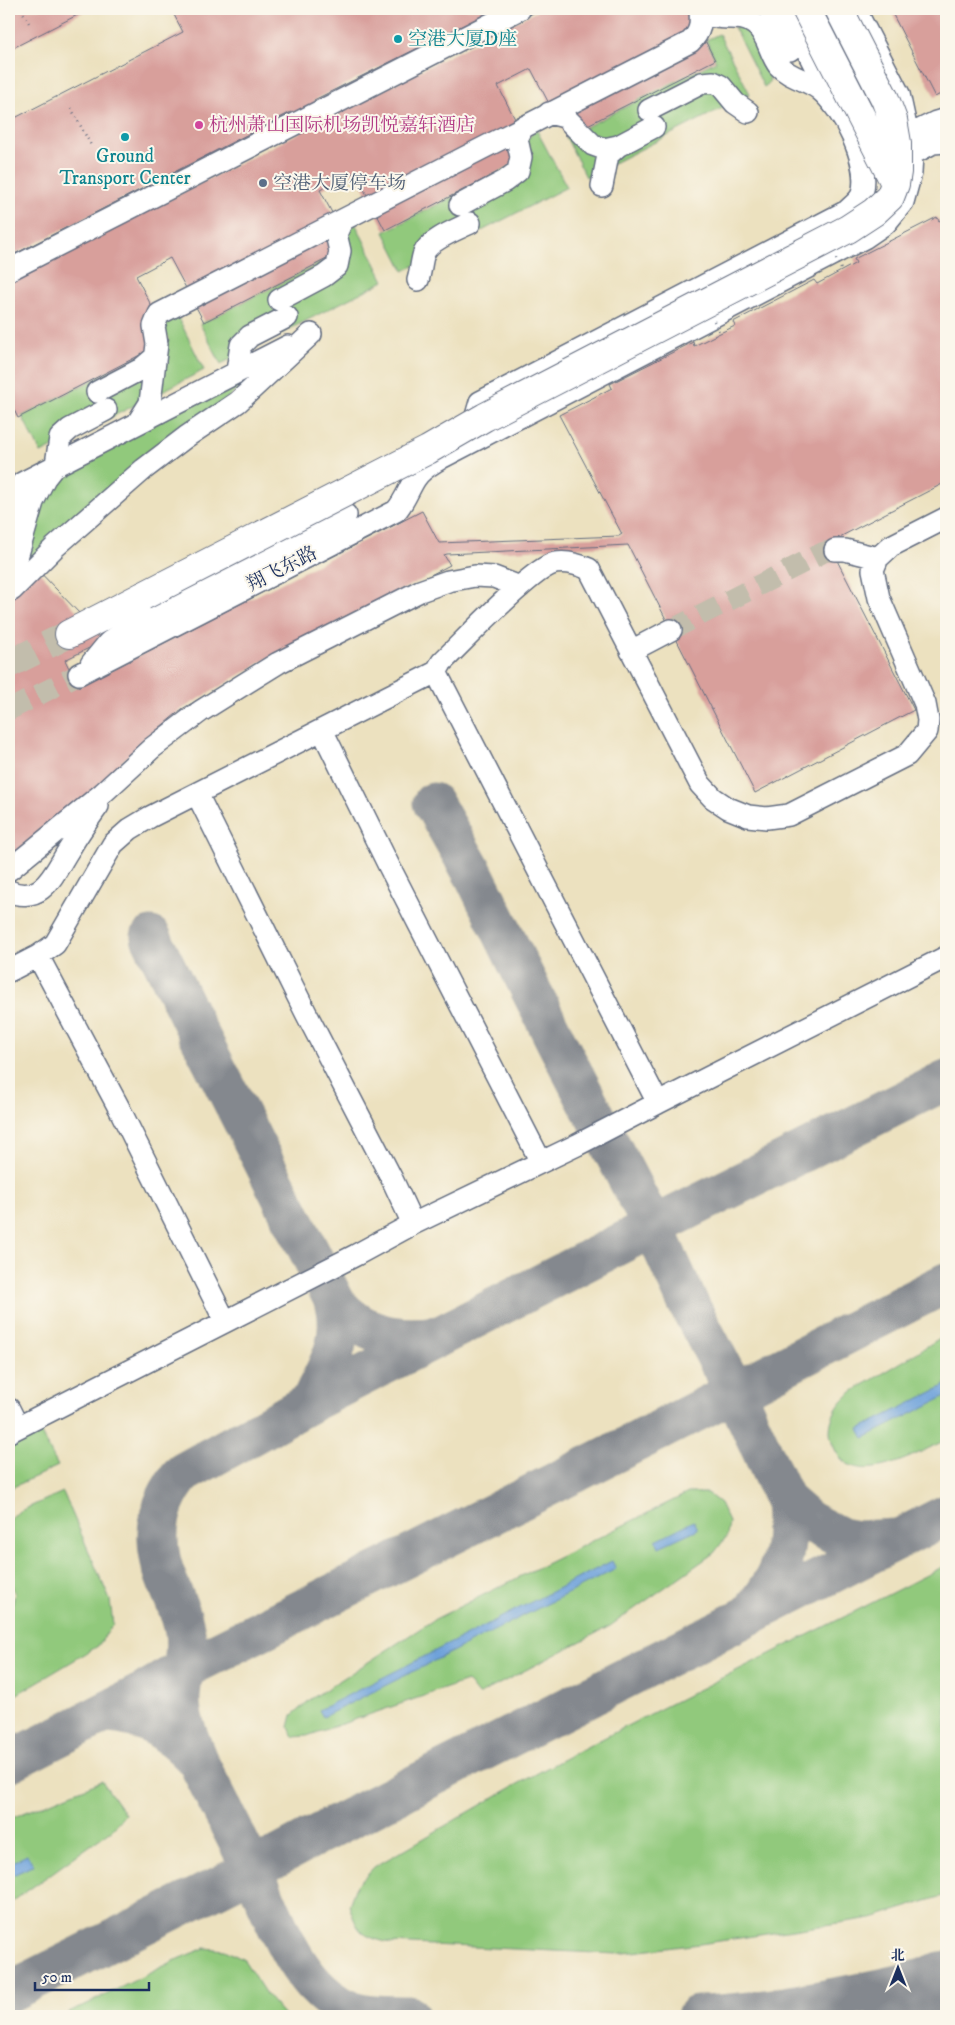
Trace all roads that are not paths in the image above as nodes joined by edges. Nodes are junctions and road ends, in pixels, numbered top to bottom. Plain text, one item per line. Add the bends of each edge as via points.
1 (701, 9) edge
2 (769, 9) edge
3 (786, 9) edge
4 (806, 9) edge
5 (826, 9) edge
6 (840, 9) edge
7 (855, 9) edge
8 (520, 13) edge
9 (865, 28) junction
10 (842, 40) junction
11 (795, 61) junction
12 (833, 102) junction
13 (748, 112) dead end
14 (549, 113) junction
15 (946, 119) edge
16 (523, 127) junction
17 (946, 142) edge
18 (910, 145) junction
19 (618, 146) junction
20 (896, 184) junction
21 (602, 186) dead end
22 (342, 221) junction
23 (9, 279) edge
24 (418, 280) dead end
25 (154, 358) junction
26 (237, 371) junction
27 (138, 422) junction
28 (467, 445) junction
29 (56, 464) junction
30 (346, 515) dead end
31 (946, 518) edge
32 (9, 547) edge
33 (835, 550) tunnel mouth
34 (878, 558) junction
35 (10, 581) edge
36 (520, 587) junction
37 (671, 630) tunnel mouth
38 (69, 634) tunnel mouth
39 (631, 651) junction
40 (436, 672) junction
41 (322, 730) junction
42 (114, 784) junction
43 (197, 794) junction
44 (9, 870) edge
45 (9, 891) edge
46 (38, 956) junction
47 (946, 957) edge
48 (9, 971) edge
49 (658, 1103) junction
50 (540, 1162) junction
51 (413, 1224) junction
52 (225, 1321) junction
53 (12, 1423) edge

1 - 11 street via 717,18 745,19
1 - 14 street via 698,34 690,42
2 - 11 street
3 - 11 street
4 - 20 main road, bridge
5 - 10 street
6 - 20 main road, bridge via 893,120 897,143
7 - 9 street, 翔飞东路
8 - 23 street
9 - 10 street
9 - 18 street, 翔飞东路 via 899,94
10 - 11 street
10 - 18 street via 880,112 901,128
11 - 12 street
11 - 12 street via 806,81
12 - 28 street via 861,157 865,178 861,196 847,211 480,402
13 - 19 street via 735,103 721,86 713,82 702,83
14 - 16 street
14 - 19 street via 565,117 593,146 604,149
15 - 18 street via 936,122
16 - 22 street
16 - 24 street via 517,139 518,171 424,251
17 - 18 street
18 - 28 street, 翔飞东路 via 911,173 903,202 886,223 864,238
19 - 21 street via 608,155
20 - 38 main road, bridge via 890,197 848,229 494,412 308,513
22 - 25 street via 160,314 154,326 157,344
22 - 26 street via 336,234 340,251 337,266 241,345
25 - 27 street via 150,403
25 - 29 street via 60,438
26 - 27 street
26 - 35 street via 310,334 238,402 144,469 55,547
27 - 29 street
28 - 30 street, 翔飞东路 via 426,467 396,511 83,672 109,642 130,627
29 - 32 street via 22,483 15,494 15,534
29 - 35 street via 33,502
31 - 34 street via 891,546
33 - 34 street
34 - 39 street via 873,570 877,590 925,704 927,731 907,755 789,815 748,816 712,798 700,784
36 - 39 street via 534,574 555,563 575,563 589,569
36 - 40 street via 442,662
36 - 42 street via 494,576 475,576 420,591 278,663 202,710 152,748
37 - 39 street
40 - 41 street
40 - 49 street
41 - 43 street
41 - 50 street
42 - 44 street
42 - 45 street via 54,875 41,889 28,895 15,895
43 - 46 street via 130,829 114,844 54,944
43 - 51 street
46 - 48 street
46 - 52 street
47 - 49 street
49 - 50 street
50 - 51 street
51 - 52 street
52 - 53 street

